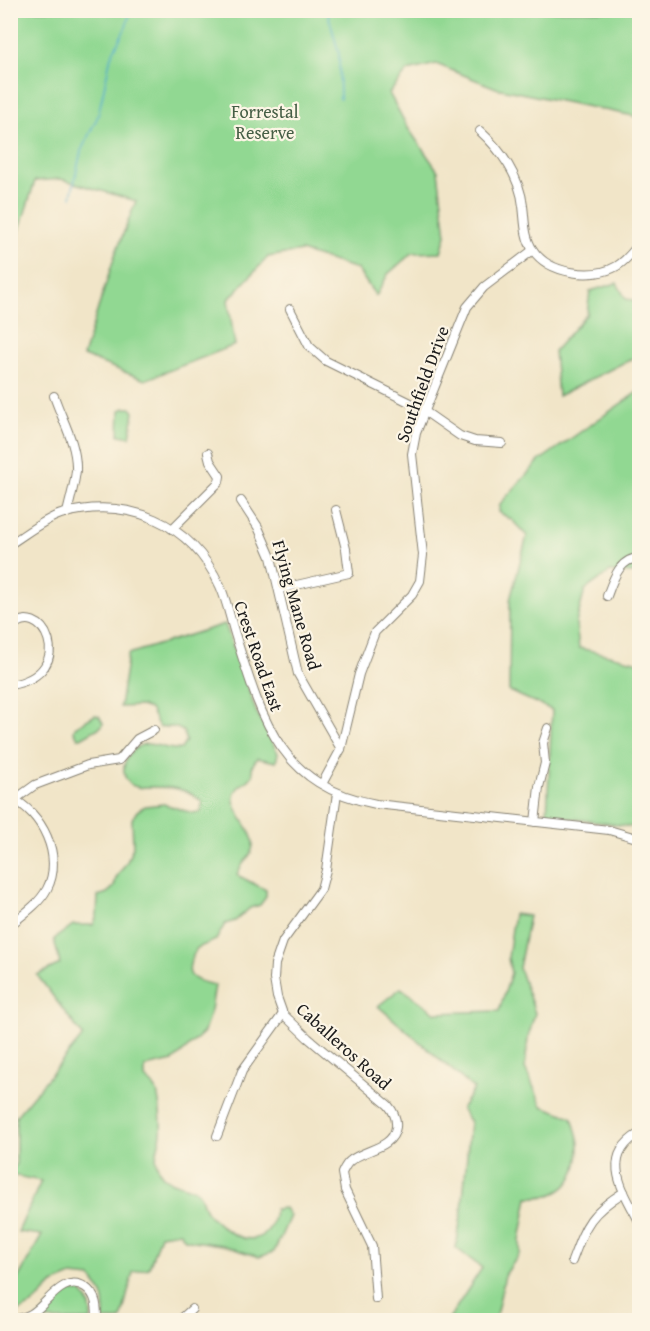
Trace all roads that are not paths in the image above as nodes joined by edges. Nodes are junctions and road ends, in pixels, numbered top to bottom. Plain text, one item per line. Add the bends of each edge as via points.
1 (480, 131) dead end
2 (639, 243) edge
3 (533, 250) junction
4 (290, 309) dead end
5 (54, 396) dead end
6 (425, 411) junction
7 (502, 443) dead end
8 (208, 453) dead end
9 (241, 501) dead end
10 (336, 510) dead end
11 (68, 513) junction
12 (172, 529) junction
13 (10, 544) edge
14 (639, 558) edge
15 (279, 590) junction
16 (607, 596) dead end
17 (10, 629) edge
18 (10, 685) edge
19 (548, 728) dead end
20 (154, 730) dead end
21 (341, 749) junction
22 (321, 784) junction
23 (337, 793) junction
24 (12, 800) edge
25 (535, 822) junction
26 (639, 839) edge
27 (10, 925) edge
28 (283, 1014) junction
29 (639, 1133) edge
30 (217, 1136) dead end
31 (624, 1192) junction
32 (639, 1223) edge
33 (572, 1261) dead end
34 (376, 1299) dead end
35 (192, 1309) dead end
36 (13, 1320) edge
37 (97, 1320) edge
38 (180, 1320) edge

1 - 3 street via 518,183 526,234
2 - 3 street via 620,264 598,272 555,268
3 - 6 street, Southfield Drive via 484,287 467,307
4 - 6 street via 309,346 326,361
5 - 11 street via 75,458
6 - 7 street via 468,439
6 - 21 street, Southfield Drive via 412,454 423,547 422,572 412,595 375,632 359,675
8 - 12 street via 220,476 219,482
9 - 15 street, Flying Mane Road via 265,542
10 - 15 street via 349,573
11 - 12 street, Crest Road East via 118,508 146,515
11 - 13 street, Crest Road East
12 - 22 street, Crest Road East via 199,553 220,587 268,727 292,761
14 - 16 street via 621,566
15 - 21 street, Flying Mane Road via 298,674
17 - 18 street via 16,623 35,622 44,628 51,646 45,666 36,676
19 - 25 street
20 - 24 street via 137,740 119,760 88,765 35,785
21 - 22 street, Southfield Drive
22 - 23 street, Crest Road East
23 - 25 street, Crest Road East via 376,804
23 - 28 street, Caballeros Road via 321,889 284,941 274,964 273,979
24 - 27 street via 26,807 47,836 53,856 48,888 38,902
25 - 26 street, Crest Road East via 609,830
28 - 30 street via 242,1071
28 - 34 street, Caballeros Road via 394,1114 392,1138 350,1161 342,1173 345,1190 372,1246
29 - 31 street via 618,1157 616,1168
31 - 32 street
31 - 33 street via 600,1207 589,1221
35 - 38 street
36 - 37 street via 32,1314 58,1290 74,1284 91,1293

